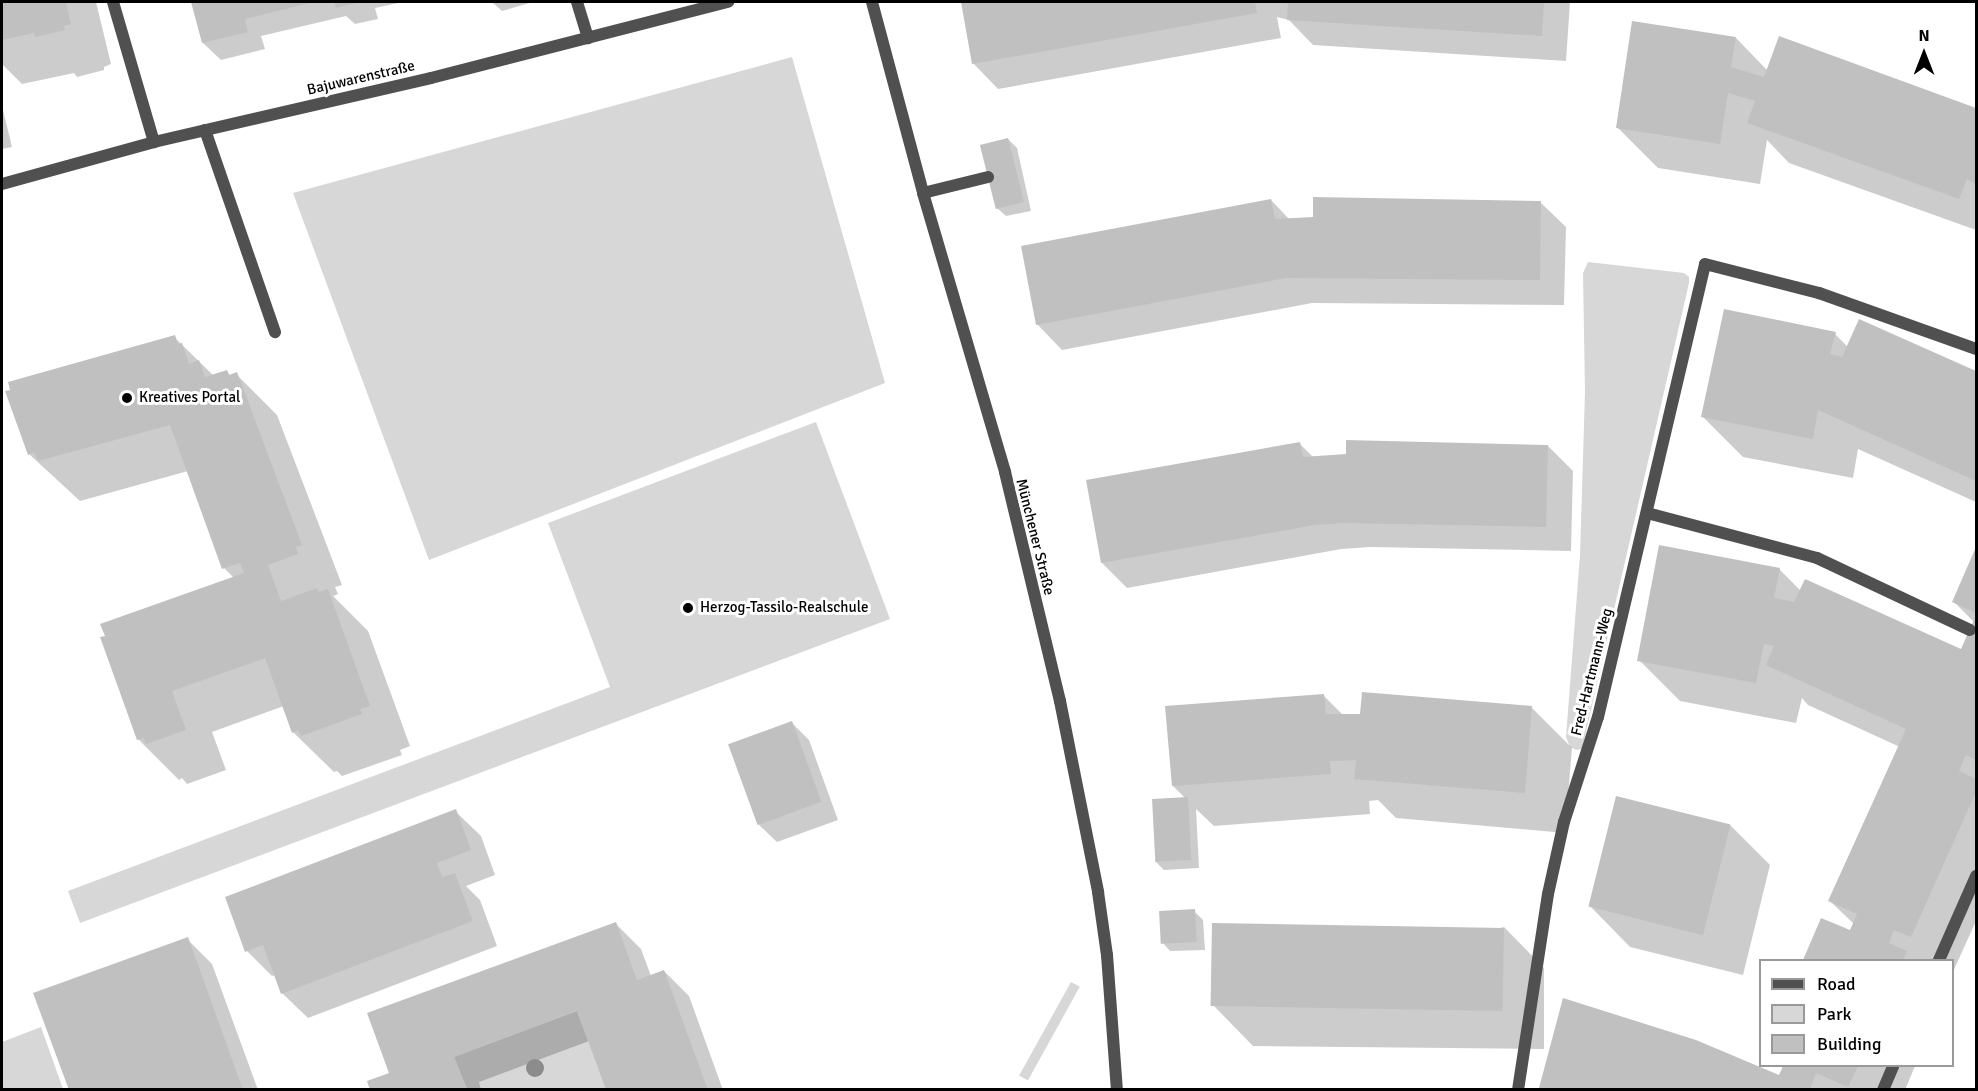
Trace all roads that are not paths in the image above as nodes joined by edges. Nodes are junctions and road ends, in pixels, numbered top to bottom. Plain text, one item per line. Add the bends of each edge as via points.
1 (113, 2) edge
2 (577, 2) edge
3 (728, 2) edge
4 (872, 2) edge
5 (588, 38) junction
6 (205, 130) junction
7 (154, 142) junction
8 (988, 177) dead end
9 (2, 184) edge
10 (922, 193) junction
11 (275, 332) dead end
12 (1977, 349) edge
13 (1647, 513) junction
14 (1970, 630) dead end
15 (1977, 876) edge
16 (1940, 959) edge
17 (1892, 1067) edge
18 (1117, 1089) edge
19 (1518, 1089) edge
20 (1883, 1089) edge

1 - 7 street
2 - 5 street
3 - 5 street, Bajuwarenstraße
4 - 10 street, Münchener Straße
5 - 6 street, Bajuwarenstraße
6 - 7 street, Bajuwarenstraße
6 - 11 street
7 - 9 street, Bajuwarenstraße
8 - 10 street
10 - 18 street, Münchener Straße via 1005,472 1060,701 1098,892
12 - 13 street, Fred-Hartmann-Weg via 1819,293 1705,264
13 - 14 street via 1817,558
13 - 19 street, Fred-Hartmann-Weg via 1598,717 1564,822 1548,894
15 - 16 street
17 - 20 street

